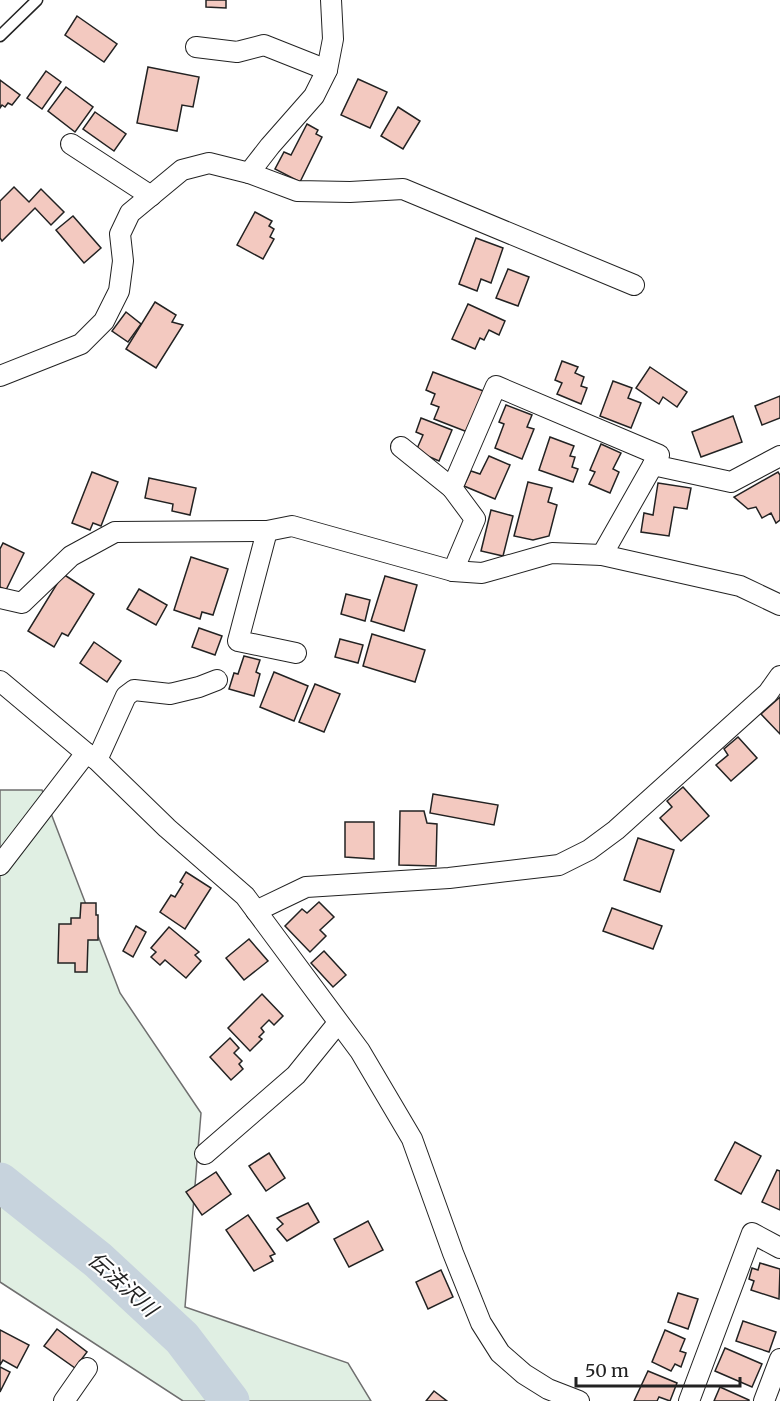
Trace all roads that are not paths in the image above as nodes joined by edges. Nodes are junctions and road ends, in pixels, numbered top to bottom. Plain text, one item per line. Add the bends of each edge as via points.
1 (37, 0) edge
2 (331, 0) edge
3 (0, 36) edge
4 (196, 47) dead end
5 (327, 70) junction
6 (71, 144) dead end
7 (249, 173) junction
8 (151, 196) junction
9 (634, 285) dead end
10 (0, 376) edge
11 (401, 447) dead end
12 (780, 456) edge
13 (653, 465) junction
14 (452, 488) junction
15 (267, 531) junction
16 (602, 555) junction
17 (453, 571) junction
18 (0, 598) edge
19 (780, 605) edge
20 (297, 653) dead end
21 (780, 676) edge
22 (217, 680) dead end
23 (0, 681) edge
24 (91, 756) junction
25 (0, 865) edge
26 (256, 911) junction
27 (338, 1023) junction
28 (205, 1154) dead end
29 (780, 1248) edge
30 (780, 1359) edge
31 (87, 1368) dead end
32 (543, 1395) edge
33 (64, 1401) edge
34 (579, 1401) edge
35 (689, 1401) edge
36 (764, 1401) edge

1 - 3 lane
2 - 5 street via 333,39
4 - 5 street via 237,52 264,45
5 - 7 street via 314,96
6 - 8 street
7 - 8 street via 209,162 182,170
7 - 9 street via 297,190 403,189
8 - 10 street via 130,213 120,234 123,261 119,291 104,321 81,344
11 - 14 street
12 - 13 street via 730,483
13 - 14 street via 659,455 496,386
13 - 16 street
14 - 17 street via 475,519
15 - 17 street via 292,526
15 - 18 street via 114,532 70,556 22,603
15 - 20 street via 238,641
16 - 17 street via 552,553 482,573
16 - 19 street via 740,586
21 - 26 street via 768,693 616,830 560,865 448,878 306,887
22 - 24 street via 170,694 134,690 126,696
23 - 24 street
24 - 25 street
24 - 26 street via 245,896
26 - 27 street
27 - 28 street via 296,1075
27 - 32 street via 360,1051 412,1139 481,1323 500,1353
29 - 35 street via 752,1233
30 - 36 street
31 - 33 street
32 - 34 street

